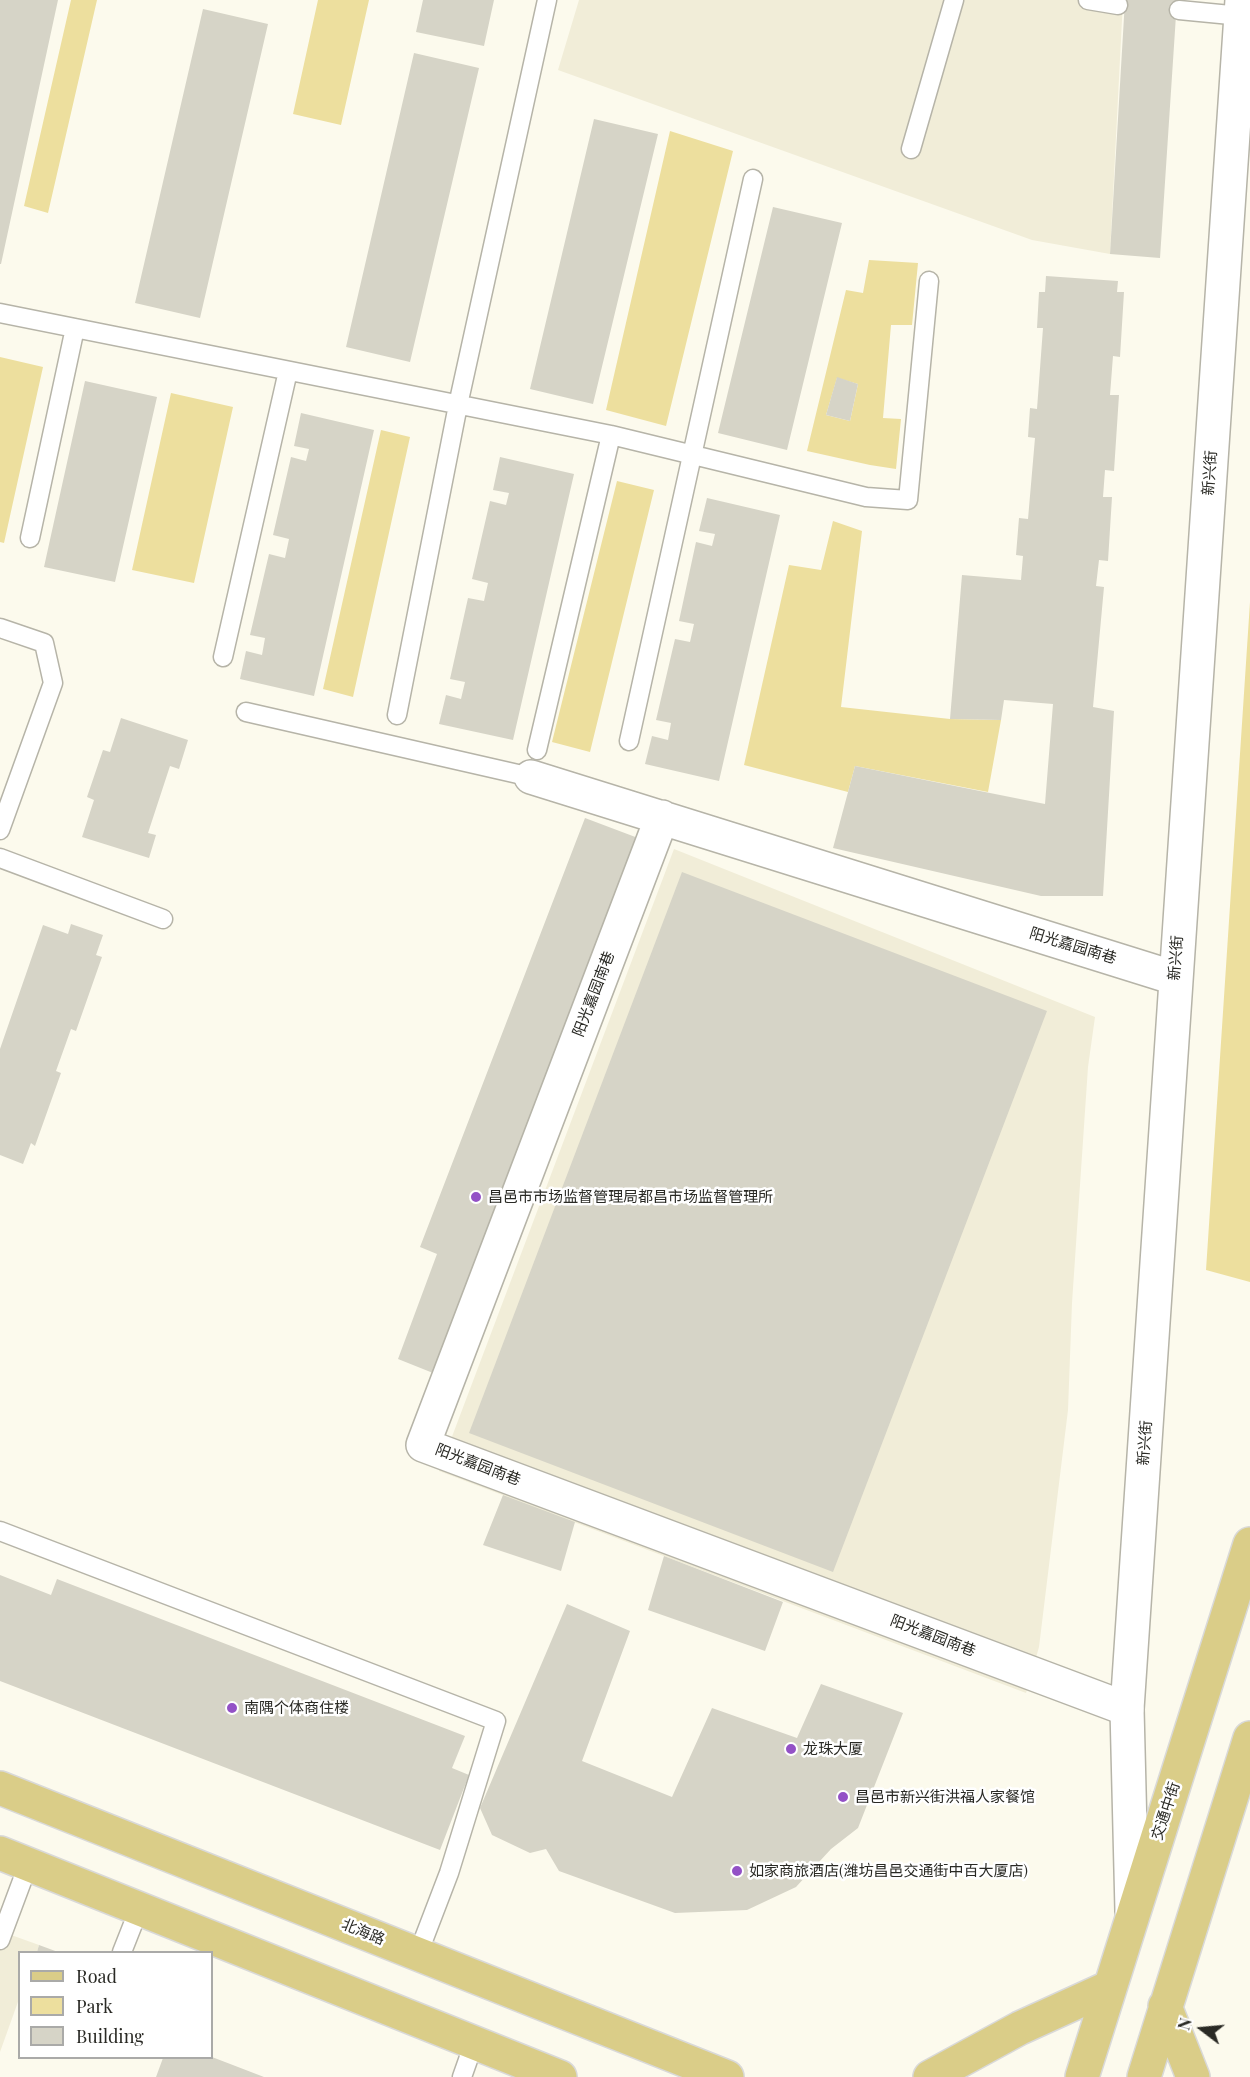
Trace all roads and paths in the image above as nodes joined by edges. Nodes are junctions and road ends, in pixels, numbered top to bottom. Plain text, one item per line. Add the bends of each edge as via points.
1 (547, 0) edge
2 (954, 0) edge
3 (1088, 0) edge
4 (1118, 5) dead end
5 (1242, 8) edge
6 (1179, 10) dead end
7 (912, 149) dead end
8 (753, 179) dead end
9 (929, 281) dead end
10 (0, 313) edge
11 (75, 328) junction
12 (288, 371) junction
13 (458, 405) junction
14 (611, 435) junction
15 (692, 455) junction
16 (30, 538) dead end
17 (0, 628) edge
18 (223, 657) dead end
19 (246, 712) dead end
20 (397, 715) dead end
21 (628, 741) dead end
22 (534, 764) junction
23 (662, 817) junction
24 (0, 830) edge
25 (0, 858) edge
26 (163, 919) dead end
27 (1175, 978) junction
28 (0, 1531) edge
29 (1250, 1544) edge
30 (1127, 1709) junction
31 (1250, 1738) edge
32 (0, 1788) edge
33 (14, 1859) edge
34 (139, 1909) junction
35 (1132, 1917) junction
36 (0, 1940) edge
37 (123, 1951) edge
38 (418, 1954) junction
39 (1110, 1987) junction
40 (1165, 2006) junction
41 (474, 2043) junction
42 (516, 2069) edge
43 (462, 2077) edge
44 (560, 2077) edge
45 (727, 2077) edge
46 (930, 2077) edge
47 (1082, 2077) edge
48 (1144, 2077) edge
49 (1192, 2077) edge

1 - 13 lane
2 - 7 lane
3 - 4 lane
5 - 6 lane
5 - 27 street, 新兴街
8 - 15 lane
9 - 15 lane via 908,500 866,497
10 - 11 lane
11 - 12 lane
11 - 16 lane
12 - 13 lane
12 - 18 lane
13 - 14 lane
13 - 20 lane
14 - 15 lane
14 - 22 lane
15 - 21 lane
17 - 24 lane via 44,643 52,683
19 - 22 lane, 阳光嘉园南巷
22 - 23 street, 阳光嘉园南巷
23 - 27 street, 阳光嘉园南巷
23 - 30 street, 阳光嘉园南巷 via 423,1445
25 - 26 lane
27 - 30 street, 新兴街
28 - 38 lane via 496,1721 449,1873
29 - 35 main road, 交通中街
30 - 35 street, 新兴街
31 - 40 main road
32 - 38 main road, 北海路
33 - 34 main road
33 - 36 lane
34 - 37 lane
34 - 41 main road
35 - 39 main road, 交通中街
38 - 45 main road, 北海路
39 - 46 main road via 1020,2028
39 - 47 main road, 交通中街
40 - 48 main road
40 - 49 main road
41 - 42 main road
41 - 43 lane
42 - 44 main road

